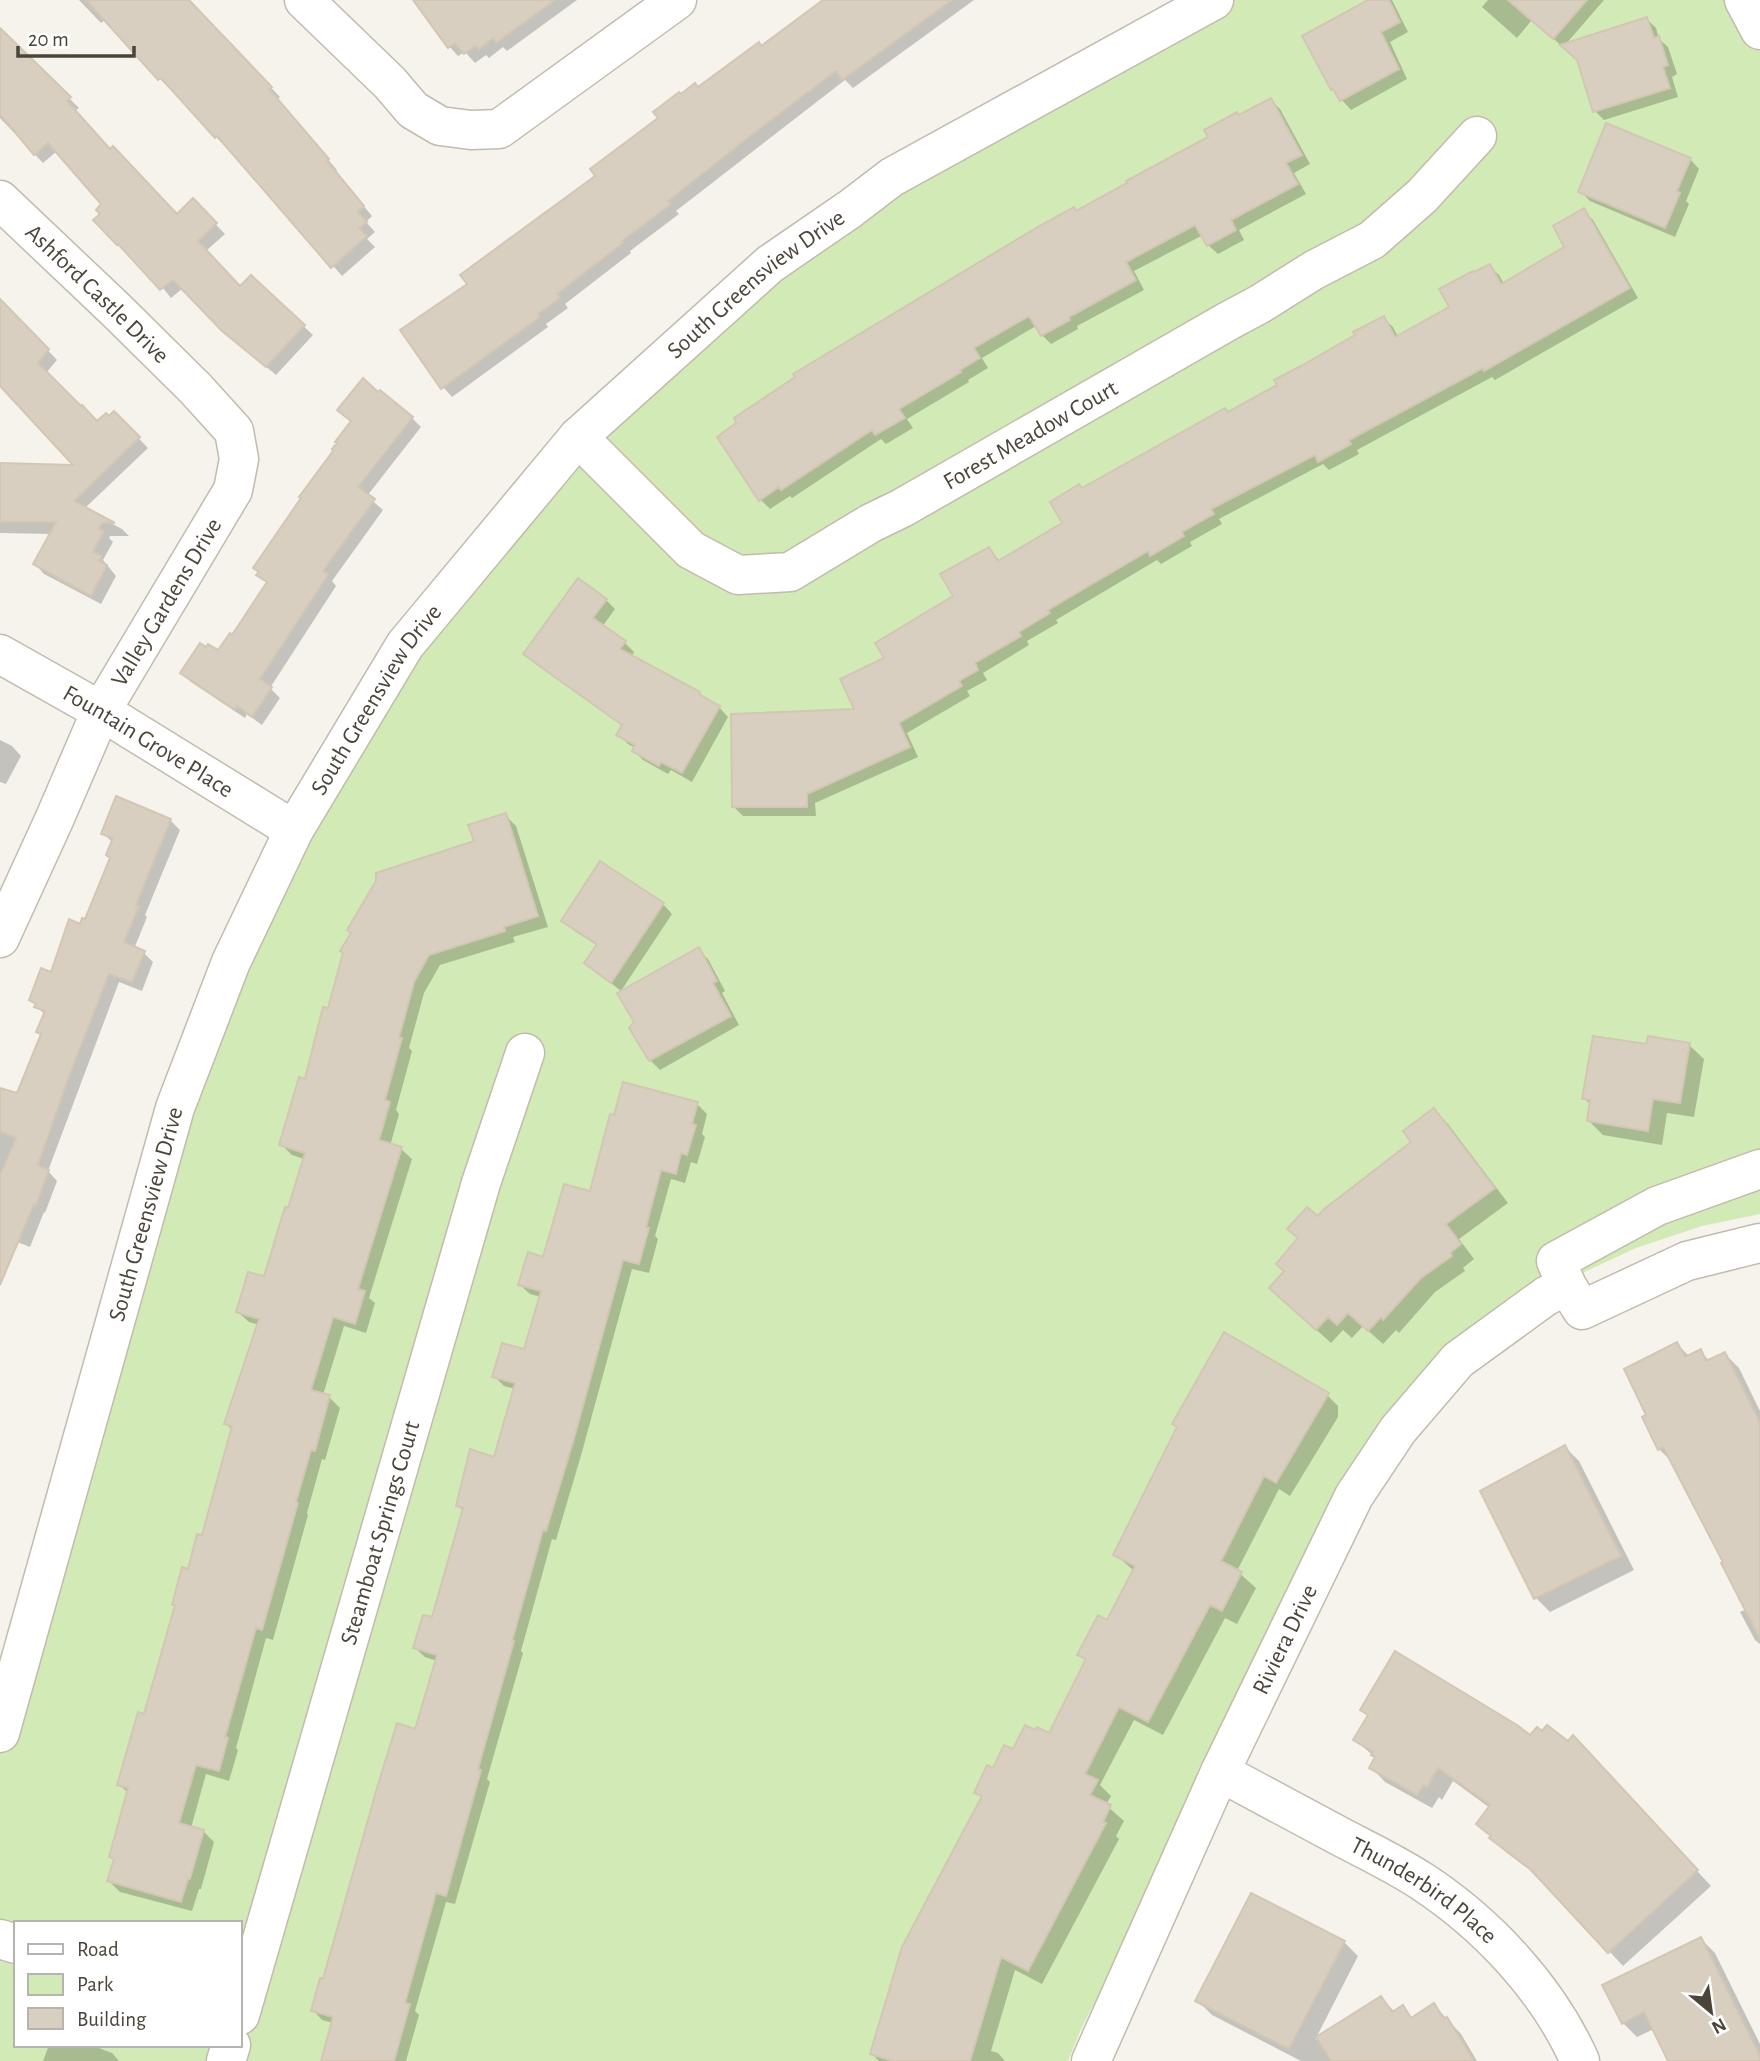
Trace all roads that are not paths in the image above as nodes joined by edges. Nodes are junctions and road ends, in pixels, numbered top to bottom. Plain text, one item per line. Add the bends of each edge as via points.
1 (304, 0) edge
2 (677, 0) edge
3 (1213, 0) edge
4 (1744, 0) edge
5 (1760, 30) edge
6 (1477, 136) dead end
7 (0, 200) edge
8 (195, 388) joint
9 (578, 437) junction
10 (0, 654) edge
11 (101, 711) junction
12 (294, 830) junction
13 (0, 938) edge
14 (525, 1053) dead end
15 (1760, 1169) edge
16 (1760, 1243) edge
17 (1567, 1286) junction
18 (0, 1733) edge
19 (1220, 1772) junction
20 (242, 2005) edge
21 (1091, 2061) edge
22 (1580, 2061) edge

1 - 2 street via 413,110 440,126 471,130 499,129
3 - 9 street, South Greensview Drive via 892,177 770,264
4 - 5 street
6 - 9 street, Forest Meadow Court via 1372,240 790,572 738,575 691,550
7 - 8 street, Ashford Castle Drive
8 - 11 street, Valley Gardens Drive via 234,430 239,459 233,490
9 - 12 street, South Greensview Drive via 405,645
10 - 11 street, Fountain Grove Place
11 - 12 street, Fountain Grove Place
11 - 13 street, Valley Gardens Drive
12 - 18 street, South Greensview Drive via 231,962 175,1108
14 - 20 street, Steamboat Springs Court via 481,1184
15 - 17 street via 1657,1206 1556,1261
16 - 17 street via 1687,1261 1582,1310
17 - 19 street, Riviera Drive via 1546,1296 1458,1360 1398,1430 1354,1496
19 - 21 street, Riviera Drive
19 - 22 street, Thunderbird Place via 1394,1864 1455,1906 1532,1983

